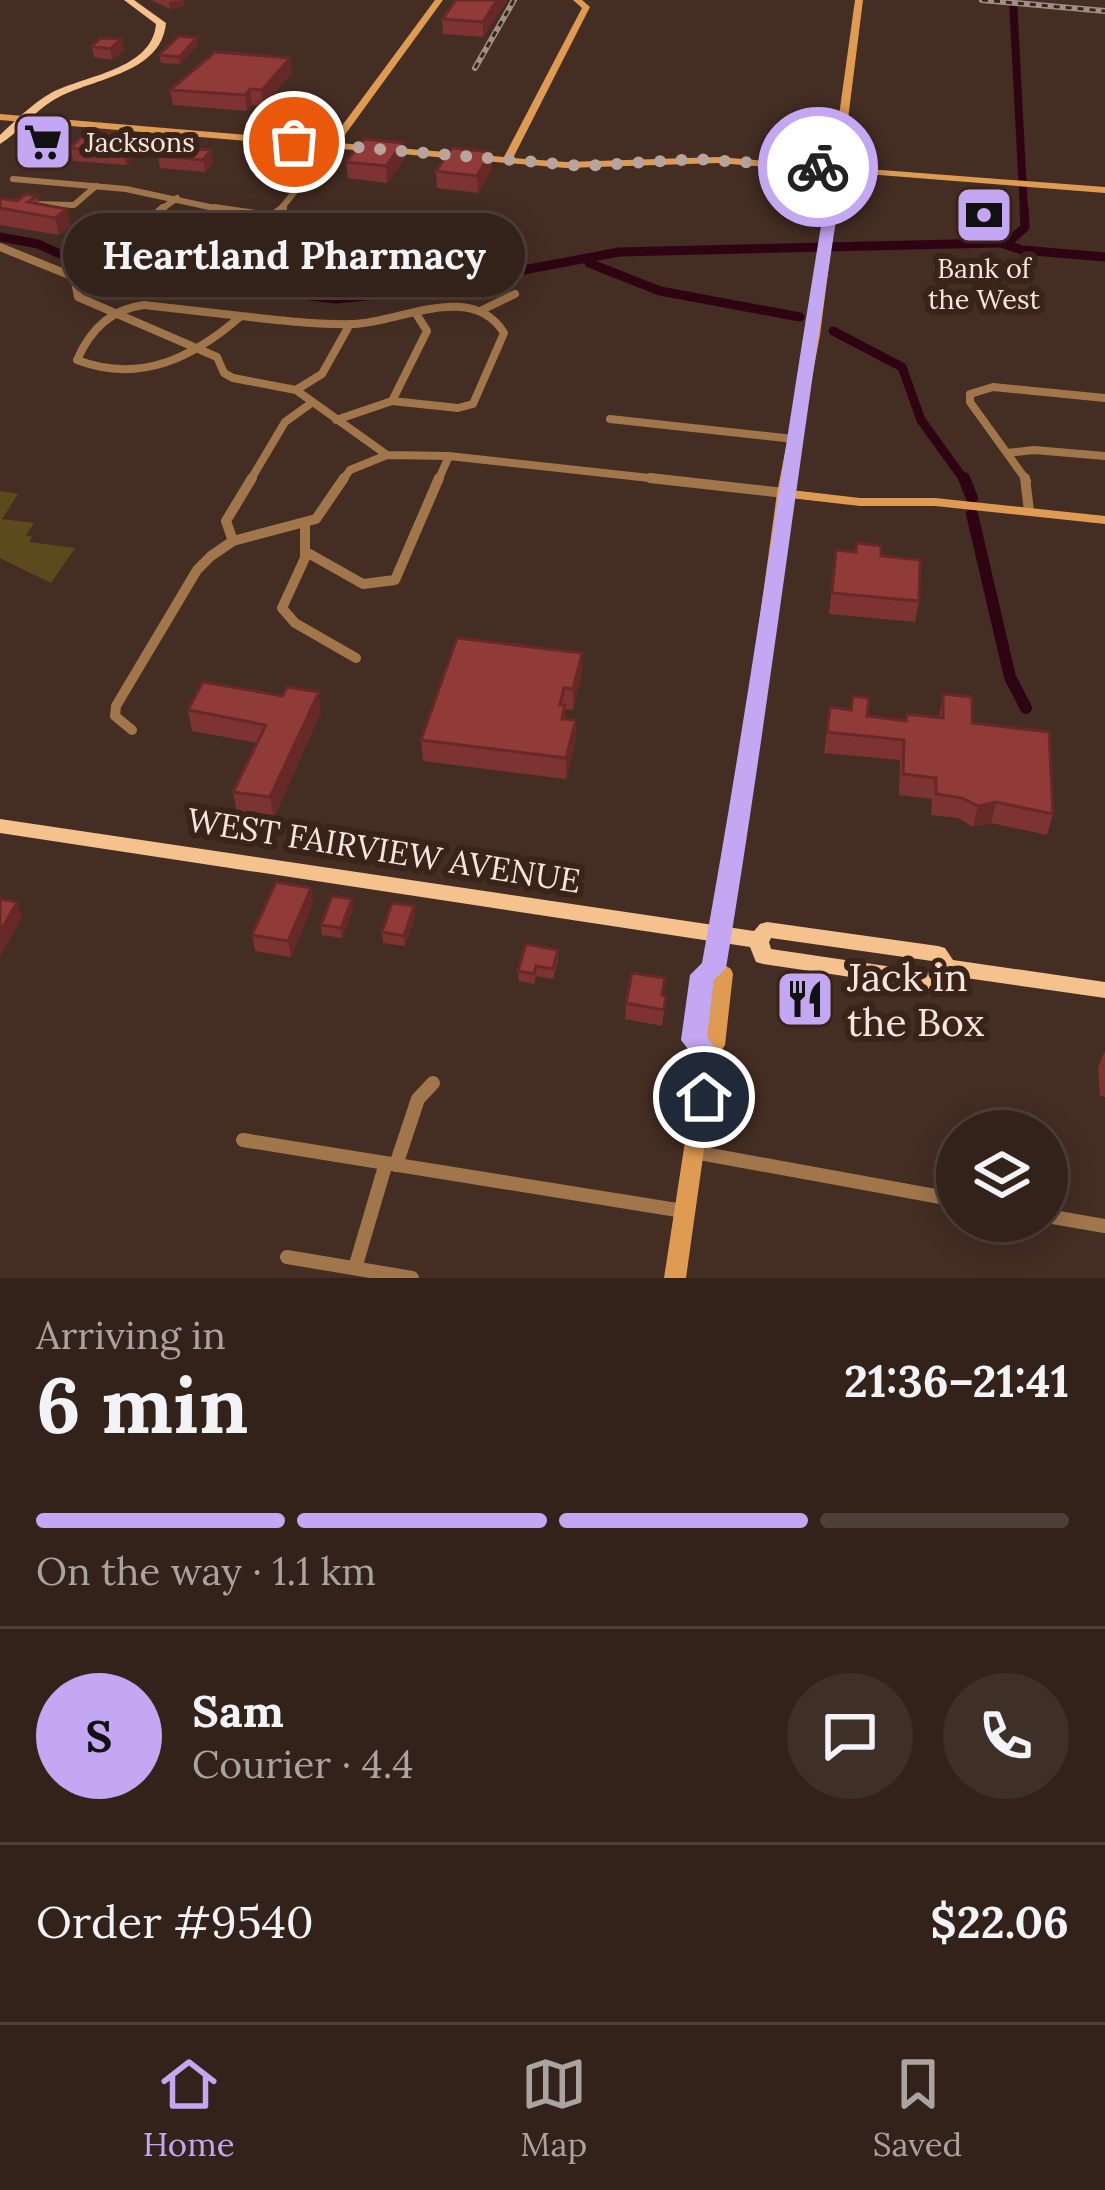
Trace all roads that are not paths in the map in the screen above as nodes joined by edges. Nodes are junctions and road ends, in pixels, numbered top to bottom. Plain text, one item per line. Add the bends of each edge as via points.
1 (128, 0) edge
2 (439, 0) edge
3 (859, 0) edge
4 (580, 1) edge
5 (0, 117) edge
6 (24, 119) junction
7 (0, 141) edge
8 (333, 145) junction
9 (507, 160) junction
10 (835, 169) junction
11 (13, 179) dead end
12 (96, 186) junction
13 (1105, 190) edge
14 (177, 198) junction
15 (21, 202) edge
16 (269, 219) junction
17 (404, 236) dead end
18 (0, 248) edge
19 (515, 294) dead end
20 (482, 310) junction
21 (112, 311) junction
22 (415, 312) junction
23 (243, 314) junction
24 (350, 324) junction
25 (199, 348) junction
26 (296, 390) junction
27 (1105, 398) edge
28 (392, 401) junction
29 (310, 404) junction
30 (610, 419) dead end
31 (336, 420) junction
32 (794, 439) junction
33 (1007, 453) junction
34 (387, 454) junction
35 (448, 456) junction
36 (1105, 456) edge
37 (784, 493) junction
38 (1029, 512) junction
39 (1105, 520) edge
40 (305, 526) junction
41 (233, 541) junction
42 (308, 553) junction
43 (356, 658) dead end
44 (132, 730) dead end
45 (0, 826) edge
46 (718, 934) junction
47 (1105, 990) edge
48 (433, 1083) dead end
49 (243, 1140) dead end
50 (694, 1152) junction
51 (391, 1164) junction
52 (936, 1196) edge
53 (683, 1211) junction
54 (1068, 1220) edge
55 (1105, 1226) edge
56 (287, 1257) dead end
57 (355, 1268) junction
58 (412, 1278) edge
59 (674, 1278) edge

1 - 6 main road via 161,23 154,48 57,94
2 - 8 main road
3 - 10 main road
4 - 9 main road via 585,10
5 - 6 main road
6 - 7 main road
6 - 8 main road
8 - 9 main road
8 - 16 street
9 - 10 main road via 604,166 696,159
10 - 13 main road
10 - 32 main road
11 - 12 street
12 - 14 street
12 - 15 street via 74,205
14 - 16 street
14 - 16 street via 107,258 209,271
16 - 17 street
18 - 21 street via 74,277 76,295
19 - 20 street
20 - 22 street
20 - 28 street via 504,333 472,404
21 - 23 street via 144,305
21 - 25 street
21 - 25 street via 77,360 153,370
22 - 24 street
22 - 28 street via 427,331
23 - 24 street
23 - 25 street
24 - 26 street via 322,374
25 - 26 street via 233,378
26 - 29 street
27 - 33 street via 975,390 970,402
28 - 31 street
29 - 31 street
29 - 41 street via 285,422 226,520
30 - 32 street
31 - 34 street
32 - 37 main road
33 - 36 street
33 - 38 street via 1027,481
34 - 35 street
34 - 40 street via 350,470 326,511
35 - 37 street
35 - 42 street via 395,580 363,584
37 - 38 main road
37 - 46 main road
38 - 39 main road
40 - 41 street
40 - 42 street
41 - 44 street via 197,570 116,706 115,716
42 - 43 street via 283,602 285,615
45 - 46 main road, WEST FAIRVIEW AVENUE
46 - 47 main road, WEST FAIRVIEW AVENUE via 758,940 763,956 869,974 938,982 947,967
46 - 50 main road via 694,1040 708,1055
48 - 51 street
49 - 51 street
50 - 52 street
50 - 53 main road
51 - 53 street
51 - 57 street
53 - 59 main road
54 - 55 street
56 - 57 street
57 - 58 street

